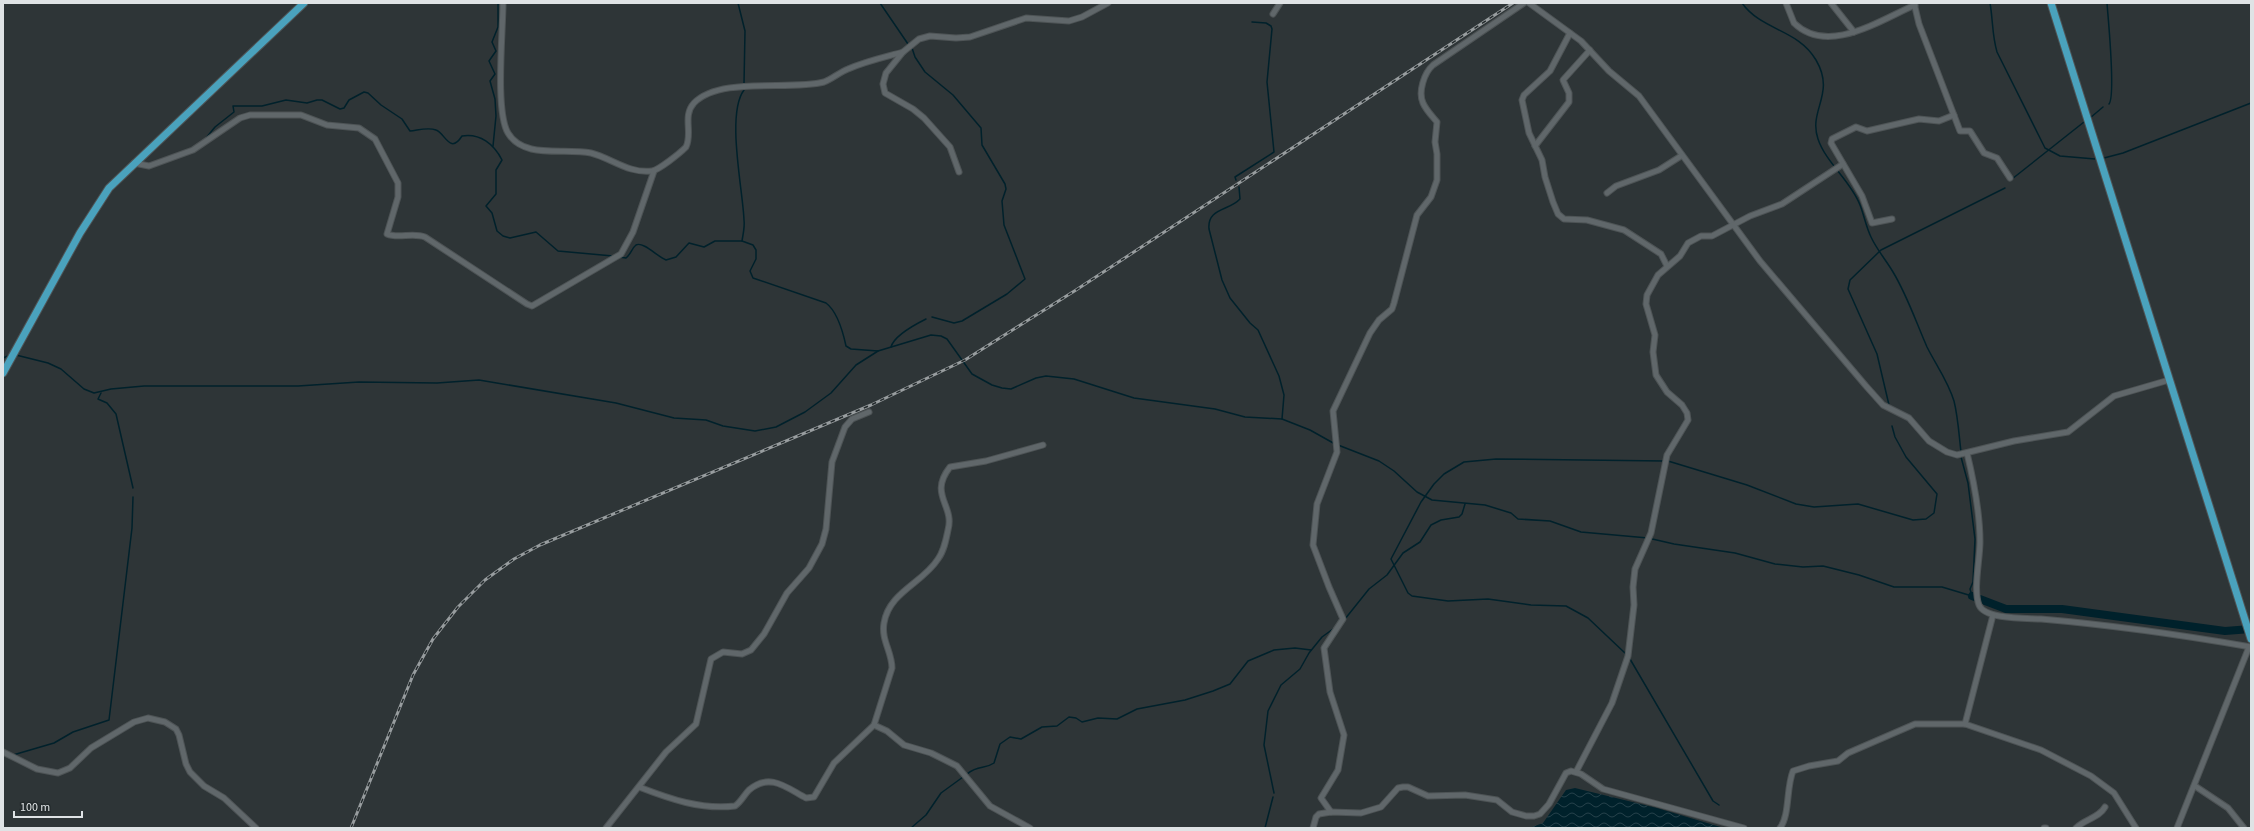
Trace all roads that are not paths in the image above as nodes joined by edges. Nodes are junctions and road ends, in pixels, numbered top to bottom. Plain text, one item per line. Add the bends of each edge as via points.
1 (304, 3) edge
2 (503, 3) edge
3 (1108, 3) edge
4 (1280, 3) edge
5 (1524, 3) edge
6 (1529, 3) edge
7 (1786, 3) edge
8 (1831, 3) edge
9 (2051, 3) edge
10 (1914, 4) edge
11 (1273, 14) dead end
12 (1570, 32) junction
13 (1854, 32) junction
14 (1590, 50) junction
15 (903, 52) junction
16 (1954, 115) junction
17 (1535, 146) junction
18 (1681, 156) junction
19 (134, 163) junction
20 (1843, 164) junction
21 (654, 171) junction
22 (959, 172) dead end
23 (2010, 178) dead end
24 (1607, 193) dead end
25 (1892, 219) dead end
26 (1733, 226) junction
27 (1667, 266) junction
28 (3, 373) edge
29 (2169, 380) junction
30 (869, 412) dead end
31 (1043, 445) dead end
32 (1967, 453) junction
33 (1993, 615) junction
34 (2251, 639) edge
35 (2250, 647) edge
36 (874, 724) junction
37 (1965, 724) junction
38 (3, 752) edge
39 (1576, 772) junction
40 (2195, 786) junction
41 (639, 787) junction
42 (2106, 807) dead end
43 (1331, 812) junction
44 (256, 828) edge
45 (606, 828) edge
46 (1030, 828) edge
47 (1313, 828) edge
48 (1744, 828) edge
49 (1780, 828) edge
50 (2076, 828) edge
51 (2136, 828) edge
52 (2177, 828) edge
53 (2244, 828) edge

1 - 19 main road
2 - 21 street via 501,114 511,137 534,149 588,153 630,169
3 - 15 street via 1069,21 1026,18 970,37 925,37
4 - 11 street
5 - 43 street via 1433,65 1426,73 1422,102 1437,122 1437,180 1431,197 1417,215 1392,309 1379,320 1370,333 1333,411 1337,452 1317,504 1313,540 1314,550 1329,587 1343,614 1343,619 1324,648 1330,692 1344,736 1338,770 1322,798
6 - 12 street
7 - 13 street via 1794,22 1821,37
8 - 13 street
9 - 29 main road
10 - 13 street
10 - 16 street
12 - 14 street
12 - 17 street via 1547,75 1522,97 1529,133
14 - 17 street via 1563,80 1569,93 1567,106
14 - 18 street via 1609,71 1639,96
15 - 21 street via 855,66 824,82 751,86 705,95 692,105 688,113 686,147
15 - 22 street via 886,73 883,84 885,92 924,118 950,147
16 - 20 street via 1939,121 1919,119 1867,131 1851,129 1831,141
16 - 23 street via 1960,131 1970,131 1984,153 1997,158
17 - 27 street via 1560,217 1587,220 1624,230 1661,254
18 - 24 street via 1659,170 1616,186
18 - 26 street
19 - 21 street via 149,166 193,150 240,118 250,116 302,115 327,125 359,128 375,139 398,183 398,197 387,234 414,234 425,238 532,306 621,254 633,232
19 - 28 main road via 101,199
20 - 25 street via 1862,196 1872,223
20 - 26 street via 1787,201
26 - 27 street via 1712,236 1705,235 1691,240 1680,256
26 - 32 street via 1877,399 1909,418 1926,439 1947,452 1957,455
27 - 39 street via 1658,275 1647,294 1648,310 1655,335 1654,369 1663,387 1685,410 1688,420 1667,455 1651,533 1636,569 1628,656 1612,704
29 - 32 street via 2114,396 2068,432 2014,441
29 - 34 main road
30 - 41 street via 852,419 845,427 832,462 826,529 822,544 809,568 787,593 764,634 751,650 742,654 723,652 711,659 696,724 666,752 648,772
31 - 36 street via 950,468 946,472 942,484 942,497 951,520 942,552 936,562 899,595 885,617 883,639 892,668
32 - 33 street via 1974,481 1980,535 1978,604
33 - 35 street via 2071,622
33 - 37 street
35 - 40 street
36 - 41 street via 834,763 816,794 810,798 783,784 770,781 751,789 735,806 710,807 680,801
36 - 46 street via 904,745 931,753 957,766 990,806
37 - 49 street via 1915,724 1848,753 1838,761 1793,771 1785,817
37 - 51 street via 2041,750 2091,776 2114,793
38 - 44 street via 37,769 58,773 70,768 91,748 134,722 148,718 165,722 179,734 190,772 204,786 224,798
39 - 43 street via 1566,773 1549,804 1540,814 1534,816 1512,812 1497,800 1455,794 1428,796 1408,787 1398,788 1381,807 1357,813
39 - 48 street via 1603,789
40 - 52 street
40 - 53 street via 2228,808
41 - 45 street
42 - 50 street via 2100,814 2089,818
43 - 47 street via 1319,814

